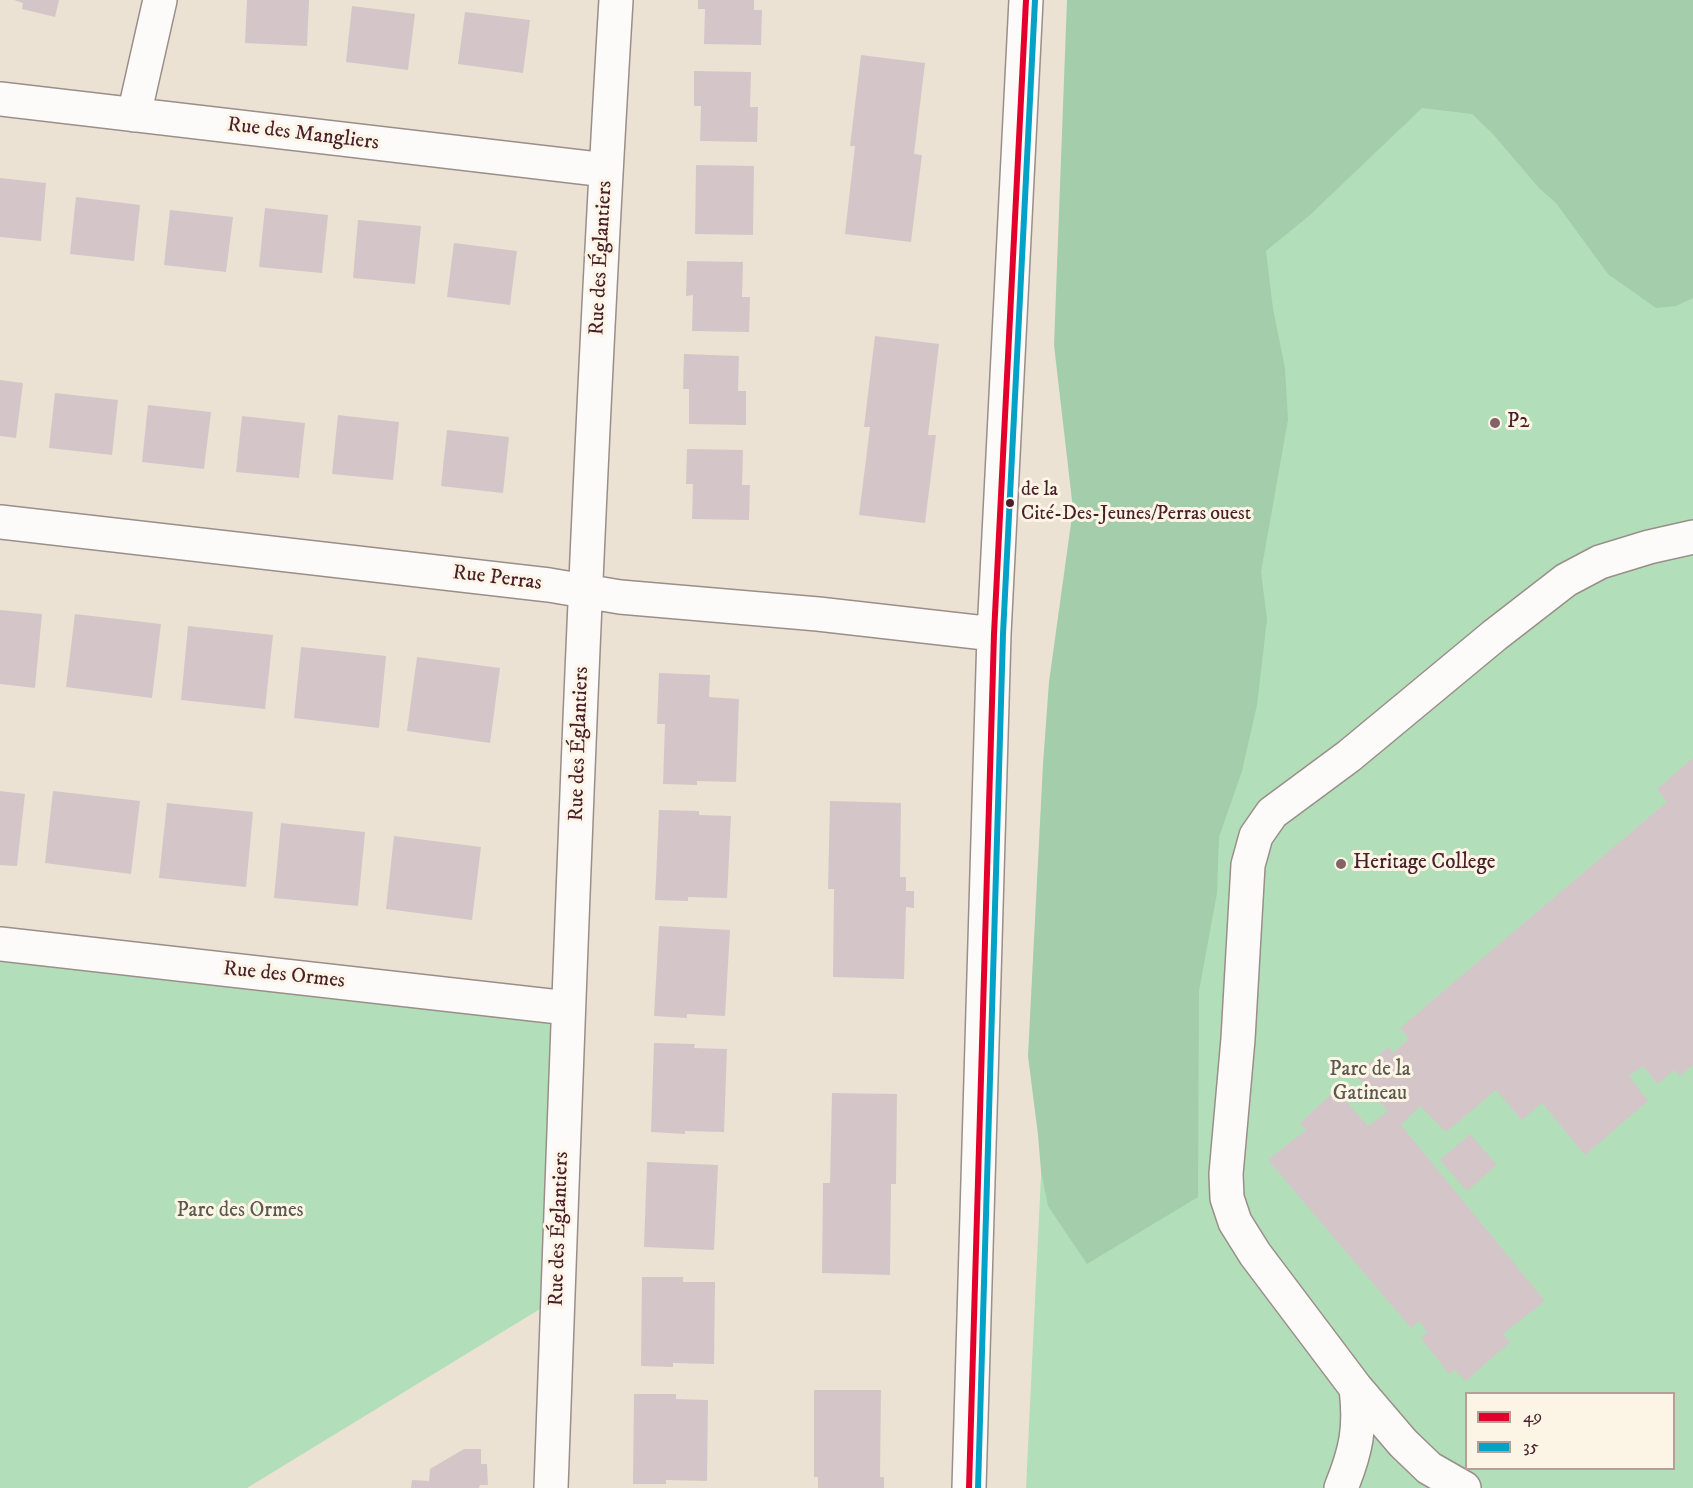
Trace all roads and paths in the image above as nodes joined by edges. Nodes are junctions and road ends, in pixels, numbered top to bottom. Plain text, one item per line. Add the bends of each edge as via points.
1 (160, 0) edge
2 (616, 0) edge
3 (1026, 0) edge
4 (0, 99) edge
5 (134, 115) junction
6 (606, 170) junction
7 (0, 522) edge
8 (1693, 537) edge
9 (586, 592) junction
10 (994, 634) junction
11 (0, 944) edge
12 (568, 1008) junction
13 (1356, 1388) junction
14 (551, 1488) edge
15 (969, 1488) edge
16 (1341, 1488) edge
17 (1464, 1488) edge

1 - 5 street
2 - 6 street, Rue des Églantiers
3 - 10 street
4 - 5 street, Rue des Mangliers
5 - 6 street, Rue des Mangliers
6 - 9 street, Rue des Églantiers
7 - 9 street, Rue Perras
8 - 13 street via 1600,562 1566,580 1349,756 1272,813 1256,836 1248,865 1227,1198 1235,1222 1255,1254
9 - 10 street, Rue Perras
9 - 12 street, Rue des Églantiers
10 - 15 street
11 - 12 street, Rue des Ormes
12 - 14 street, Rue des Églantiers
13 - 16 street via 1356,1448
13 - 17 street via 1429,1468

